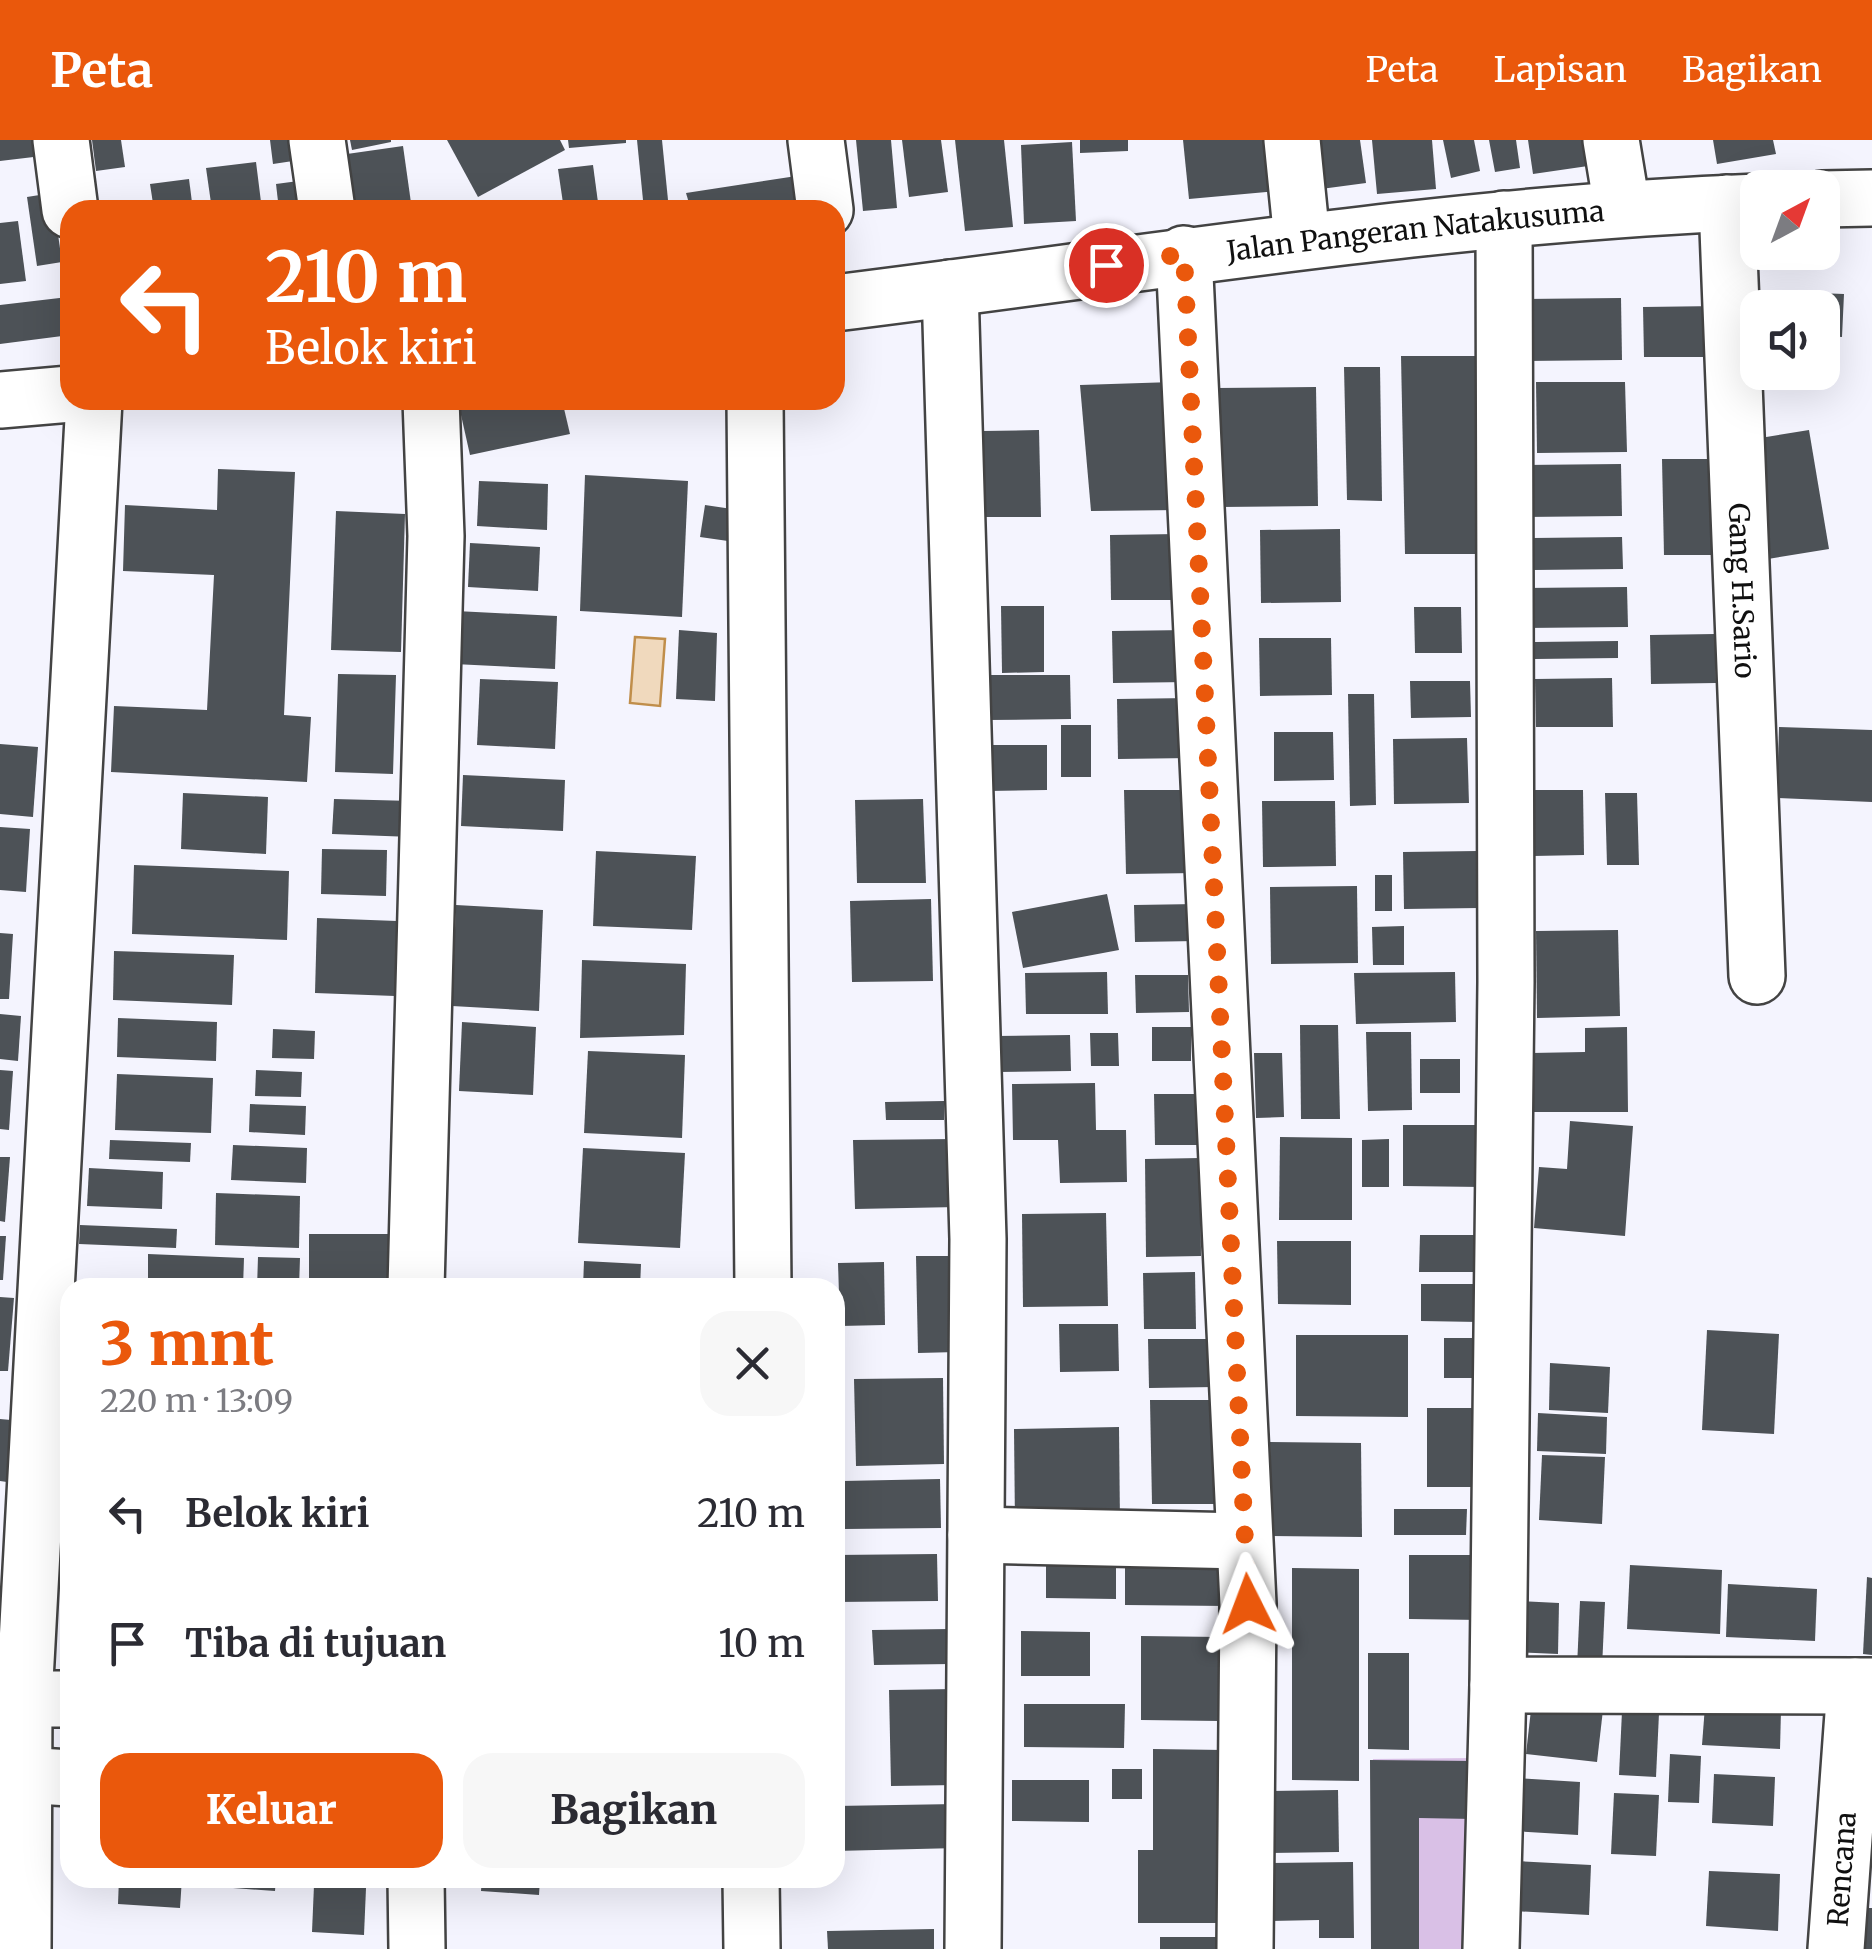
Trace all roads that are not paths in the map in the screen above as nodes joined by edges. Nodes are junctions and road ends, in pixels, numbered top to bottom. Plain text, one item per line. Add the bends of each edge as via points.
1 (61, 140) edge
2 (316, 140) edge
3 (816, 140) edge
4 (1292, 140) edge
5 (1611, 140) edge
6 (1872, 198) edge
7 (1840, 199) edge
8 (69, 200) edge
9 (325, 200) edge
10 (824, 200) edge
11 (1740, 202) edge
12 (1622, 207) junction
13 (1504, 219) junction
14 (1302, 240) junction
15 (1184, 254) junction
16 (1743, 270) edge
17 (950, 288) junction
18 (845, 297) edge
19 (60, 395) edge
20 (0, 400) edge
21 (93, 410) edge
22 (431, 410) edge
23 (755, 410) edge
24 (1757, 976) dead end
25 (416, 1278) edge
26 (762, 1278) edge
27 (20, 1412) edge
28 (976, 1535) junction
29 (1244, 1541) junction
30 (1498, 1685) junction
31 (1864, 1686) edge
32 (47, 1699) edge
33 (46, 1776) edge
34 (416, 1888) edge
35 (751, 1888) edge
36 (23, 1949) edge
37 (416, 1949) edge
38 (752, 1949) edge
39 (974, 1949) edge
40 (1245, 1949) edge
41 (1492, 1949) edge
42 (1836, 1949) edge

1 - 8 street
2 - 9 street
3 - 10 street
4 - 14 street
5 - 12 street
6 - 7 street
11 - 12 street, Jalan Pangeran Natakusuma
12 - 13 street, Jalan Pangeran Natakusuma
13 - 14 street, Jalan Pangeran Natakusuma
13 - 30 street via 1506,982
14 - 15 street, Jalan Pangeran Natakusuma
15 - 17 street, Jalan Pangeran Natakusuma
15 - 29 street
16 - 24 street, Gang H.Sario
17 - 18 street, Jalan Pangeran Natakusuma
17 - 28 street via 978,1239
19 - 20 street
21 - 27 street
22 - 25 street via 436,536
23 - 26 street
27 - 32 street
28 - 29 street
28 - 39 street
29 - 40 street
30 - 31 street
30 - 41 street
31 - 42 street, Rencana
32 - 33 street
33 - 36 street
34 - 37 street
35 - 38 street

